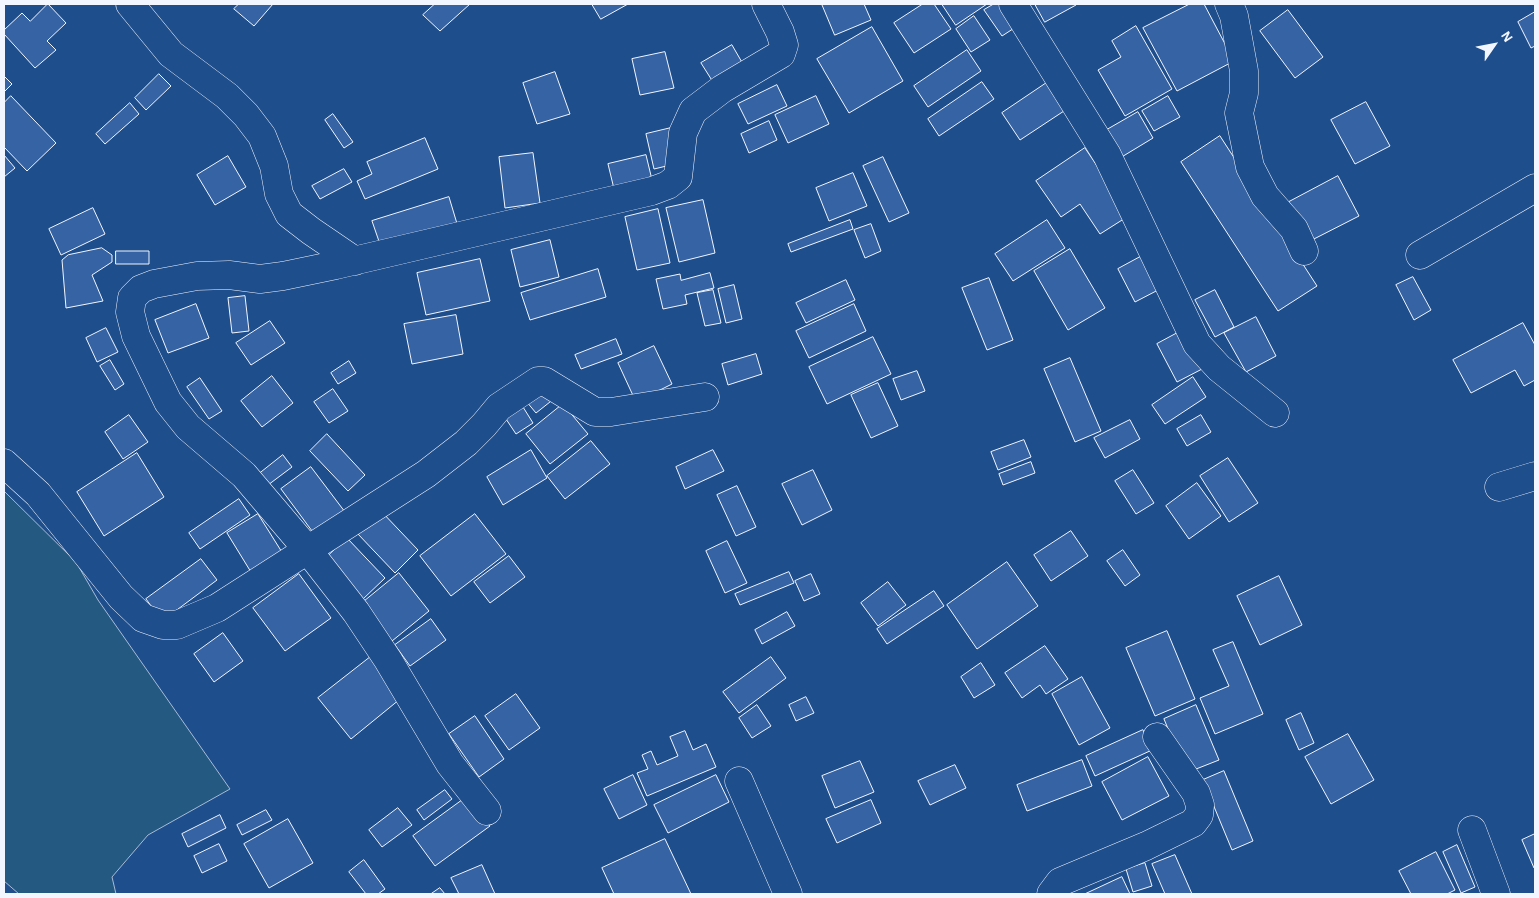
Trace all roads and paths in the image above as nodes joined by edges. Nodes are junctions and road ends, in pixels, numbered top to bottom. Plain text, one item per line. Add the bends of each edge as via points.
1 (130, 4) edge
2 (766, 4) edge
3 (1013, 4) edge
4 (1229, 4) edge
5 (1535, 188) edge
6 (1304, 251) dead end
7 (1420, 255) dead end
8 (355, 260) junction
9 (706, 397) dead end
10 (1276, 414) dead end
11 (4, 463) edge
12 (1535, 476) edge
13 (1499, 486) dead end
14 (307, 549) junction
15 (1158, 737) dead end
16 (739, 781) dead end
17 (487, 811) dead end
18 (1472, 830) dead end
19 (788, 894) edge
20 (1051, 894) edge
21 (1496, 894) edge

1 - 8 street via 171,54 246,114 262,136 274,166 279,194 289,214
2 - 8 street via 784,45 781,54 722,89 693,111 683,133 678,177 668,185
3 - 10 street via 1107,156 1197,344 1219,368
4 - 6 street via 1244,71 1244,93 1239,113 1250,166 1265,196 1294,229
5 - 7 street
8 - 14 street via 260,279 229,275 196,276 154,284 141,289 132,298 130,312 136,336 168,402 188,427 244,475
9 - 14 street via 595,412 544,381 538,381 499,407 466,443 426,474
11 - 14 street via 38,494 122,597 143,618 163,625 177,625 216,608
12 - 13 street
14 - 17 street via 356,612 450,764
15 - 20 street via 1196,794 1199,816 1193,823 1146,846 1060,882
16 - 19 street
18 - 21 street

